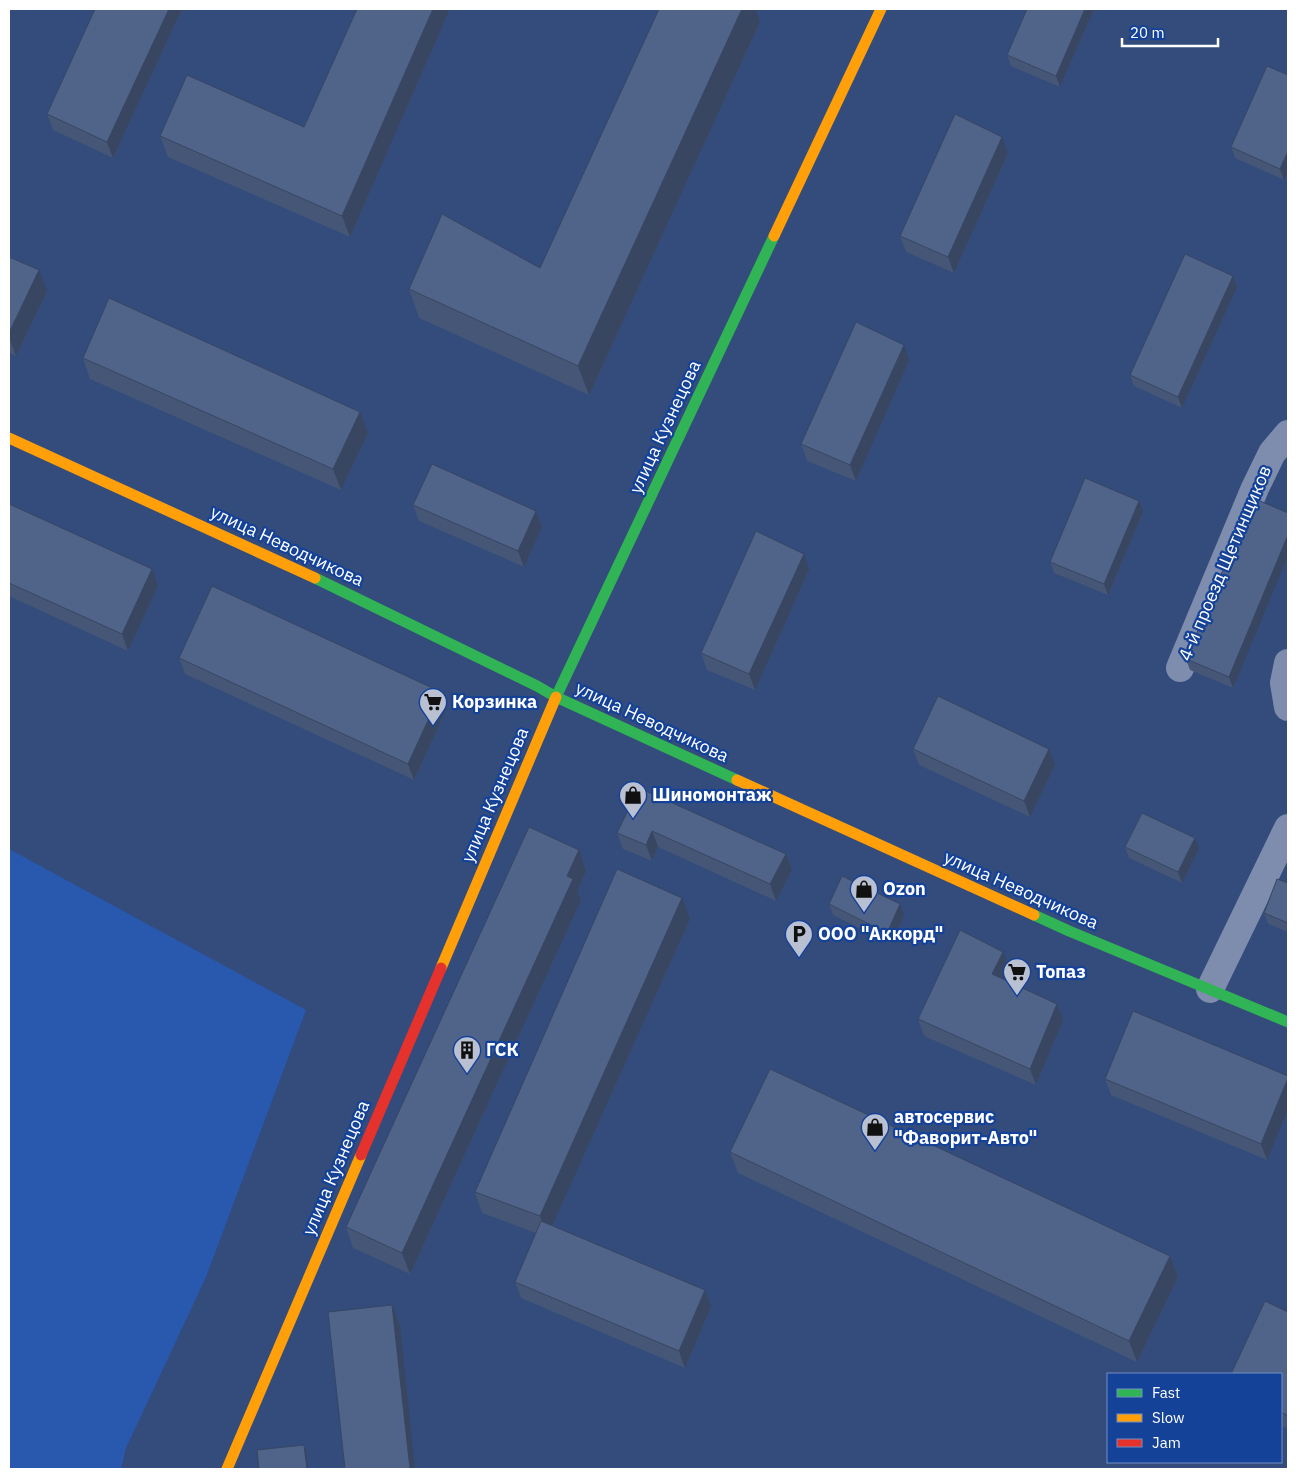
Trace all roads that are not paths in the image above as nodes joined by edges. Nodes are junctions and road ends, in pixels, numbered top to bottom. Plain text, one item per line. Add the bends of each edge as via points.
1 (881, 9) edge
2 (1288, 434) edge
3 (9, 438) edge
4 (1288, 663) edge
5 (1180, 668) dead end
6 (556, 697) junction
7 (1288, 707) edge
8 (1288, 828) edge
9 (1210, 989) junction
10 (1288, 1022) edge
11 (227, 1469) edge

1 - 6 main road, улица Кузнецова
2 - 5 street, 4-й проезд Щетинщиков via 1272,453 1255,488
3 - 6 main road, улица Неводчикова via 337,588
4 - 7 street via 1284,683
6 - 9 main road, улица Неводчикова via 1069,931
6 - 11 main road, улица Кузнецова
8 - 9 street
9 - 10 main road, улица Неводчикова

